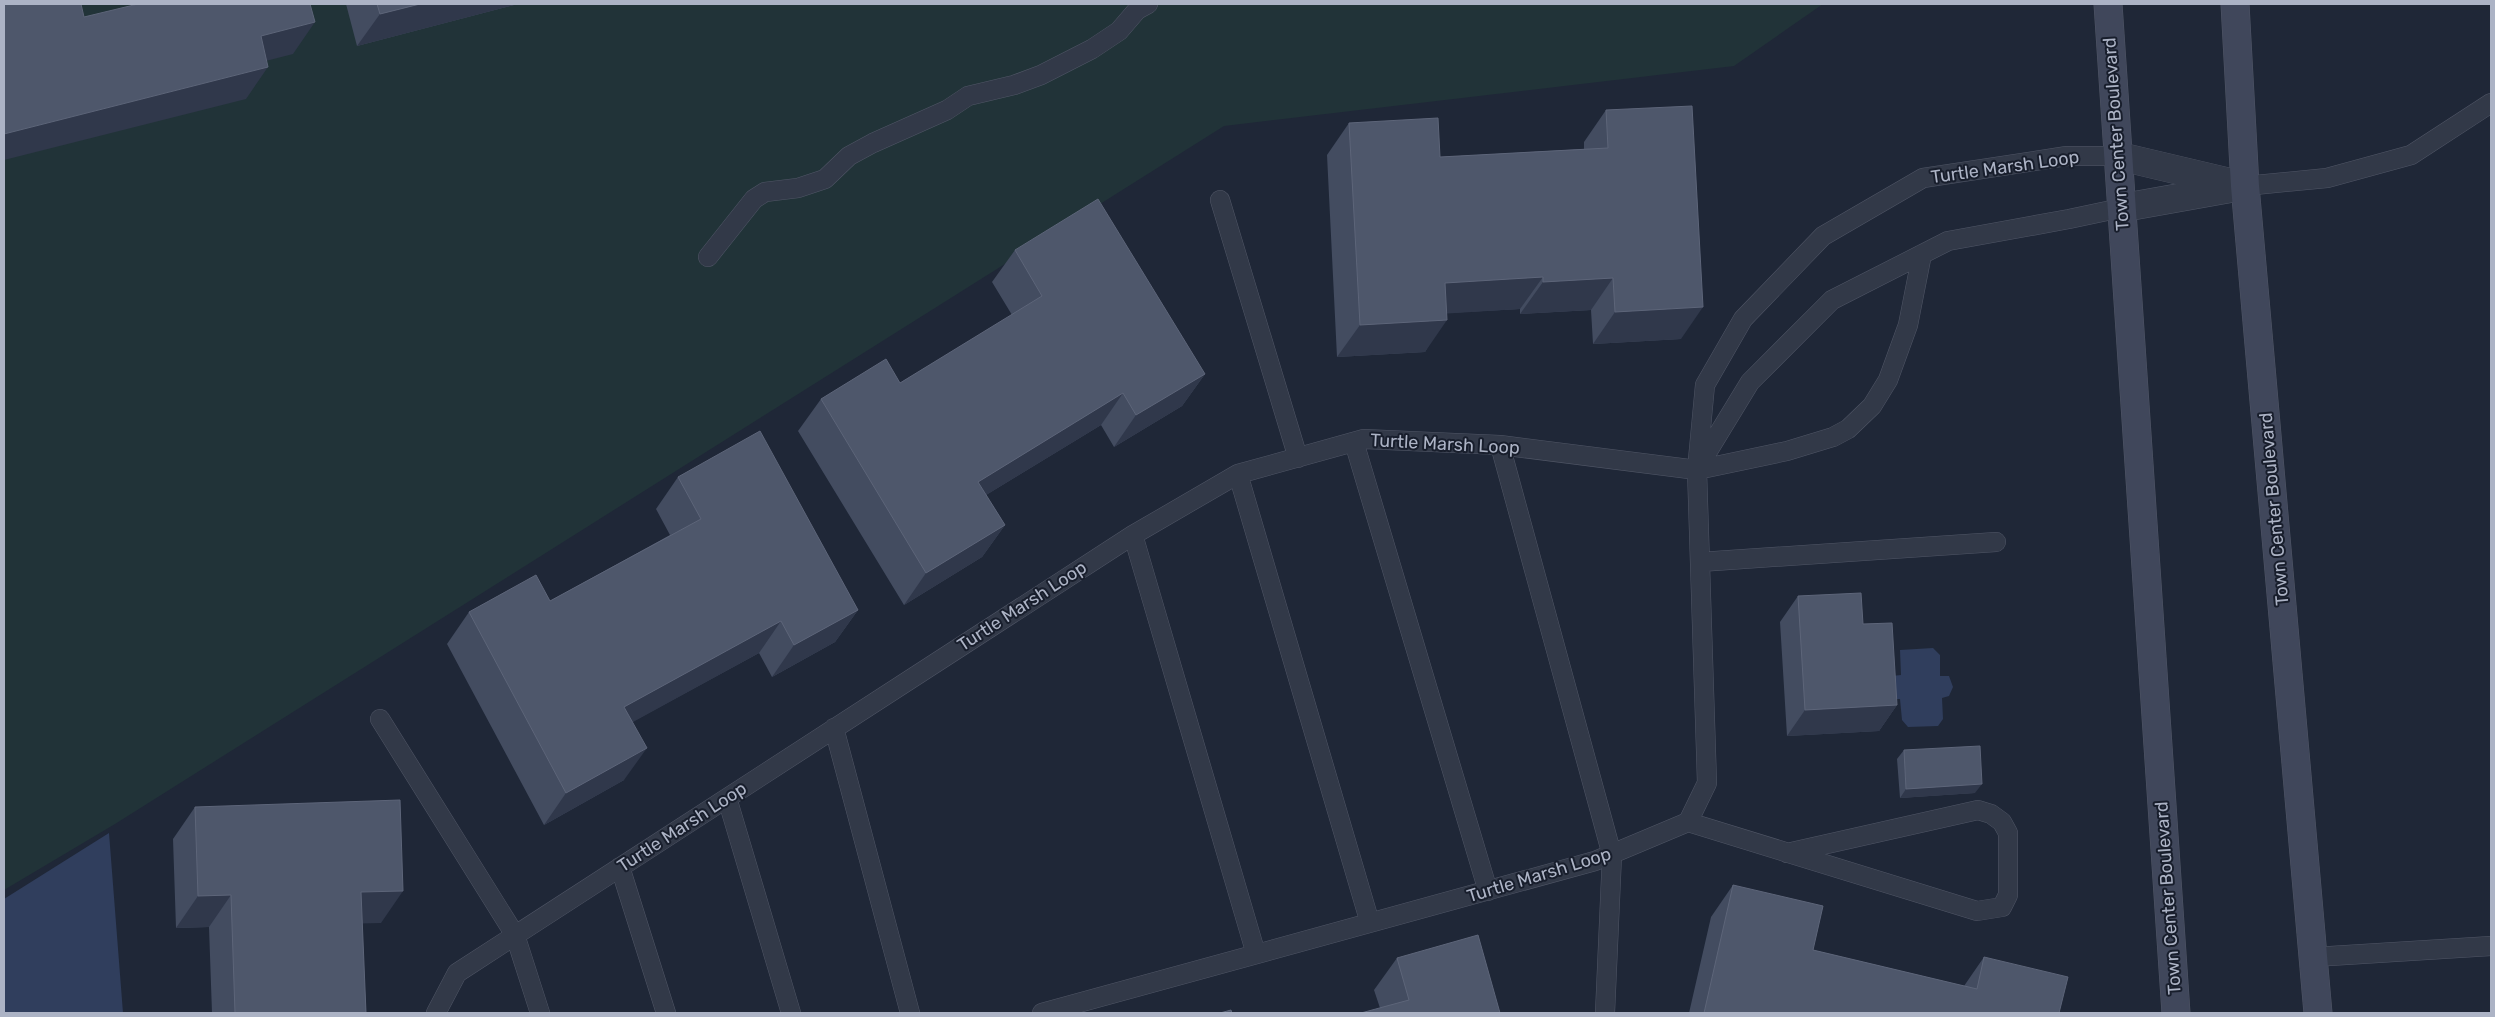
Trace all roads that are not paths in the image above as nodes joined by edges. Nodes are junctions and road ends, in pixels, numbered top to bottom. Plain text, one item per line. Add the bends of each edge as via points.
1 (1148, 4) edge
2 (2108, 4) edge
3 (2235, 4) edge
4 (2491, 103) edge
5 (2118, 156) junction
6 (2245, 186) junction
7 (1220, 200) dead end
8 (2121, 208) junction
9 (1922, 254) junction
10 (708, 257) dead end
11 (1354, 442) junction
12 (1500, 444) junction
13 (1298, 458) junction
14 (1697, 470) junction
15 (1238, 474) junction
16 (1132, 535) junction
17 (1996, 542) dead end
18 (1700, 562) junction
19 (380, 719) dead end
20 (834, 728) junction
21 (727, 798) junction
22 (1688, 822) junction
23 (1787, 853) junction
24 (1612, 854) junction
25 (620, 867) junction
26 (1488, 891) junction
27 (1370, 923) junction
28 (515, 936) junction
29 (2491, 946) edge
30 (1256, 954) junction
31 (2314, 957) junction
32 (436, 1013) edge
33 (540, 1013) edge
34 (666, 1013) edge
35 (791, 1013) edge
36 (910, 1013) edge
37 (1042, 1013) edge
38 (1605, 1013) edge
39 (2176, 1013) edge
40 (2318, 1013) edge

1 - 10 lane via 1137,10 1112,36 1041,75 968,96 947,110 849,156 825,179 798,188 765,192 754,199
2 - 5 main road, Town Center Boulevard
3 - 6 main road, Town Center Boulevard
4 - 6 lane via 2411,155 2327,178
5 - 6 street, Turtle Marsh Loop
5 - 8 main road, Town Center Boulevard
5 - 14 lane, Turtle Marsh Loop via 2067,156 1923,178 1823,236 1743,319 1705,385
6 - 8 street
6 - 31 main road, Town Center Boulevard
7 - 13 lane
8 - 9 lane via 1948,241
8 - 39 main road, Town Center Boulevard
9 - 14 lane via 1832,300 1750,382
9 - 14 lane via 1908,325 1888,380 1872,406 1848,429 1833,437 1786,451
11 - 12 lane, Turtle Marsh Loop via 1364,439
11 - 13 lane, Turtle Marsh Loop
11 - 26 lane
12 - 14 lane, Turtle Marsh Loop
12 - 24 lane
13 - 15 lane, Turtle Marsh Loop
14 - 18 lane, Turtle Marsh Loop
15 - 16 lane, Turtle Marsh Loop
15 - 27 lane
16 - 20 lane, Turtle Marsh Loop
16 - 30 lane
17 - 18 lane
18 - 22 lane, Turtle Marsh Loop via 1708,783
19 - 28 lane
20 - 21 lane, Turtle Marsh Loop
20 - 36 lane
21 - 25 lane, Turtle Marsh Loop
21 - 35 lane
22 - 23 lane
22 - 24 lane, Turtle Marsh Loop
23 - 23 lane via 1977,910 2002,907 2008,895 2008,833 2002,822 1978,810
24 - 26 lane, Turtle Marsh Loop via 1595,862
24 - 38 lane
25 - 28 lane, Turtle Marsh Loop
25 - 34 lane
26 - 27 lane, Turtle Marsh Loop
27 - 30 lane, Turtle Marsh Loop
28 - 32 lane, Turtle Marsh Loop via 457,973
28 - 33 lane
29 - 31 lane
30 - 37 lane, Turtle Marsh Loop
31 - 40 main road, Town Center Boulevard

